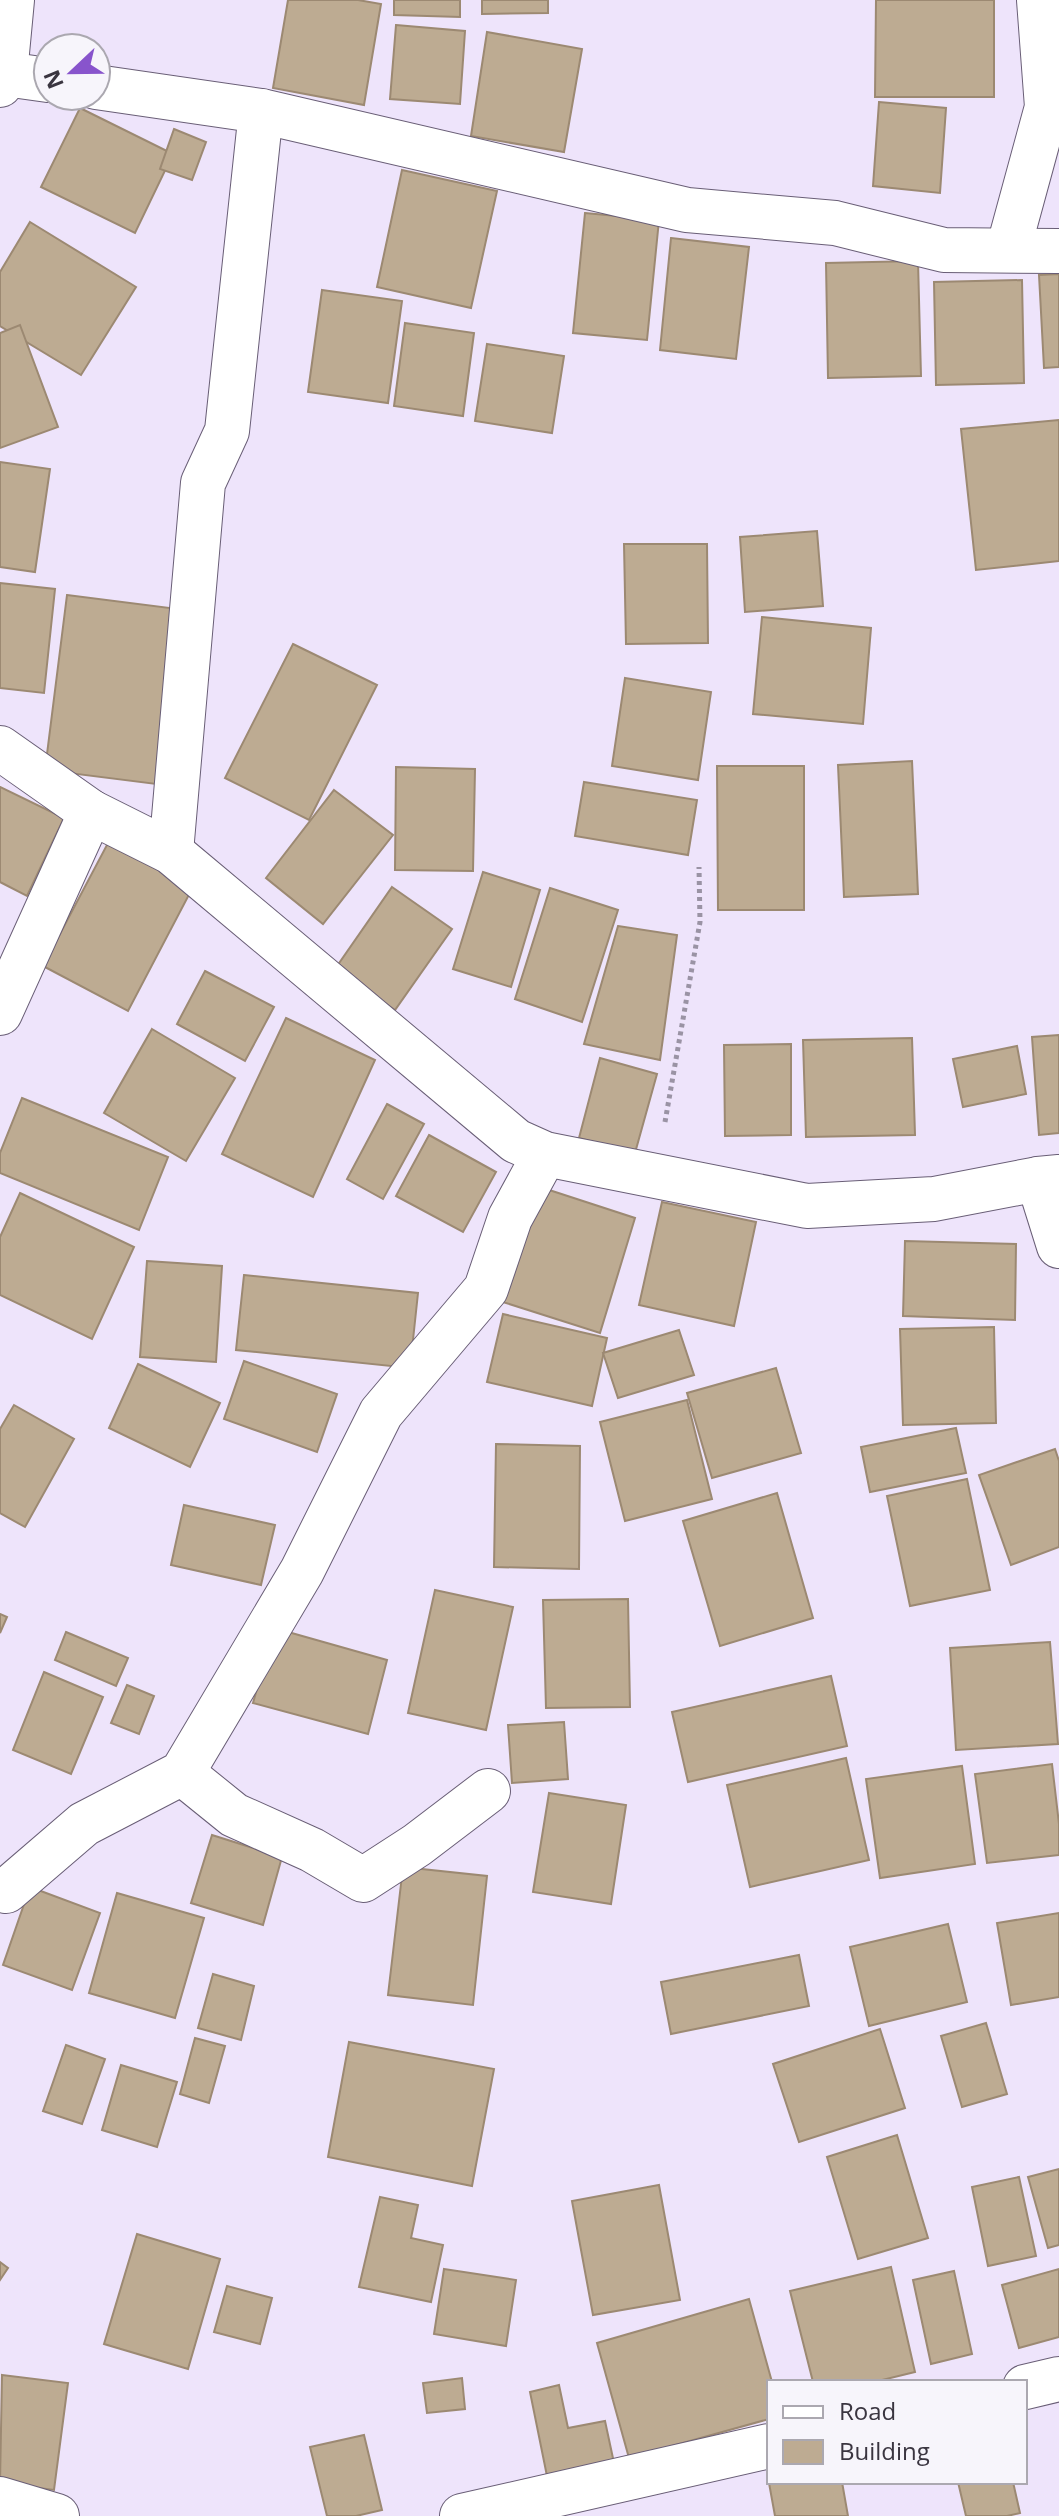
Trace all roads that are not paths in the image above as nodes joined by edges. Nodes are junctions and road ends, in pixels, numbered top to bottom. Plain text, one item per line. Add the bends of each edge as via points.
1 (12, 0) edge
2 (1039, 0) edge
3 (2, 79) edge
4 (32, 80) edge
5 (112, 89) edge
6 (261, 111) junction
7 (1008, 250) junction
8 (1059, 251) edge
9 (0, 748) edge
10 (91, 812) junction
11 (171, 852) junction
12 (0, 1013) edge
13 (545, 1154) junction
14 (1048, 1178) edge
15 (1059, 1246) edge
16 (182, 1773) junction
17 (488, 1791) dead end
18 (6, 1891) dead end
19 (1059, 2379) edge
20 (1027, 2387) edge
21 (767, 2446) edge
22 (0, 2499) edge
23 (57, 2516) edge
24 (462, 2516) edge

1 - 3 street
2 - 7 street via 1047,107
3 - 4 street
5 - 6 street
6 - 7 street via 687,210 835,223 944,250
6 - 11 street via 227,431 203,483
7 - 8 street
9 - 10 street
10 - 11 street
10 - 12 street
11 - 13 street via 516,1141
13 - 14 street via 807,1206 934,1199
13 - 16 street via 510,1218 486,1289 381,1413 302,1571
14 - 15 street
16 - 17 street via 234,1815 363,1880
16 - 18 street via 84,1824
19 - 20 street
21 - 24 street
22 - 23 street

